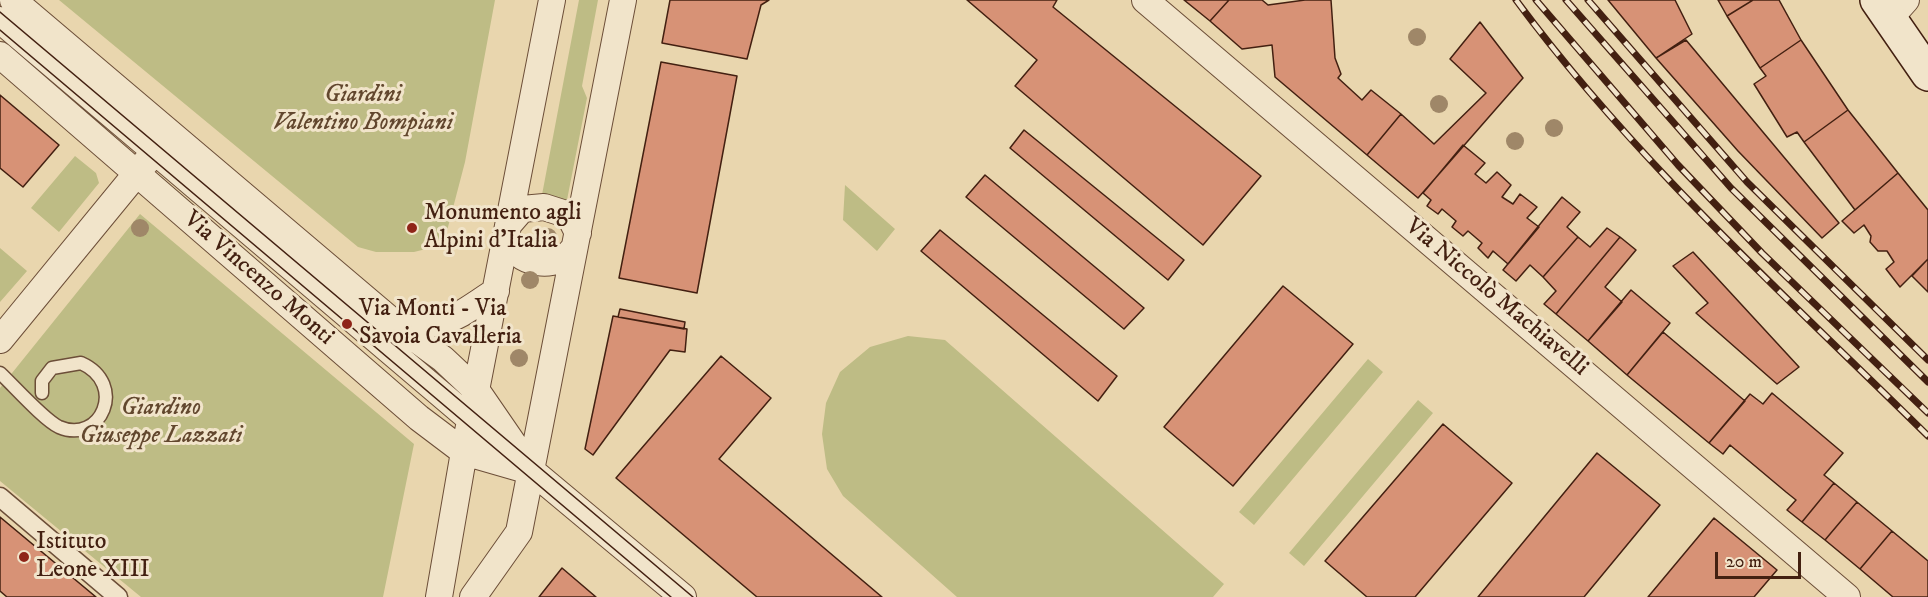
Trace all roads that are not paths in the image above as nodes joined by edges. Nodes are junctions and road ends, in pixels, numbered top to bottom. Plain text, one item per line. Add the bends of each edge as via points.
1 (13, 0) edge
2 (552, 0) edge
3 (623, 0) edge
4 (1145, 0) edge
5 (1891, 6) edge
6 (0, 20) edge
7 (0, 56) edge
8 (1928, 74) edge
9 (162, 142) junction
10 (137, 174) junction
11 (508, 230) junction
12 (577, 240) junction
13 (496, 291) junction
14 (394, 323) junction
15 (0, 340) edge
16 (0, 373) edge
17 (477, 391) junction
18 (42, 393) dead end
19 (471, 421) junction
20 (464, 452) junction
21 (532, 471) junction
22 (0, 497) edge
23 (118, 597) edge
24 (440, 597) edge
25 (473, 597) edge
26 (683, 597) edge
27 (1847, 597) edge

1 - 9 street, Via Vincenzo Monti
2 - 11 street
3 - 12 street
4 - 27 street, Via Niccolò Machiavelli
5 - 8 main road
6 - 9 street
7 - 10 street, Via Vincenzo Monti
9 - 10 street
9 - 14 street, Via Vincenzo Monti
9 - 19 street
10 - 15 street
10 - 20 street, Via Vincenzo Monti via 419,418
11 - 12 street via 509,245 517,254 534,261 562,260
11 - 12 street via 522,209 544,207 568,215
11 - 13 street
12 - 21 street
13 - 14 street via 447,322 423,326
13 - 17 street
14 - 17 street, Via Vincenzo Monti via 443,359
16 - 18 lane via 58,426 75,429 89,425 105,411 107,400 102,381 81,363 52,368 42,381
17 - 19 street
17 - 21 street, Via Vincenzo Monti
19 - 20 street
19 - 21 street
20 - 21 street, Via Vincenzo Monti
20 - 24 street
21 - 25 street via 519,532
21 - 26 street, Via Vincenzo Monti
22 - 23 street

